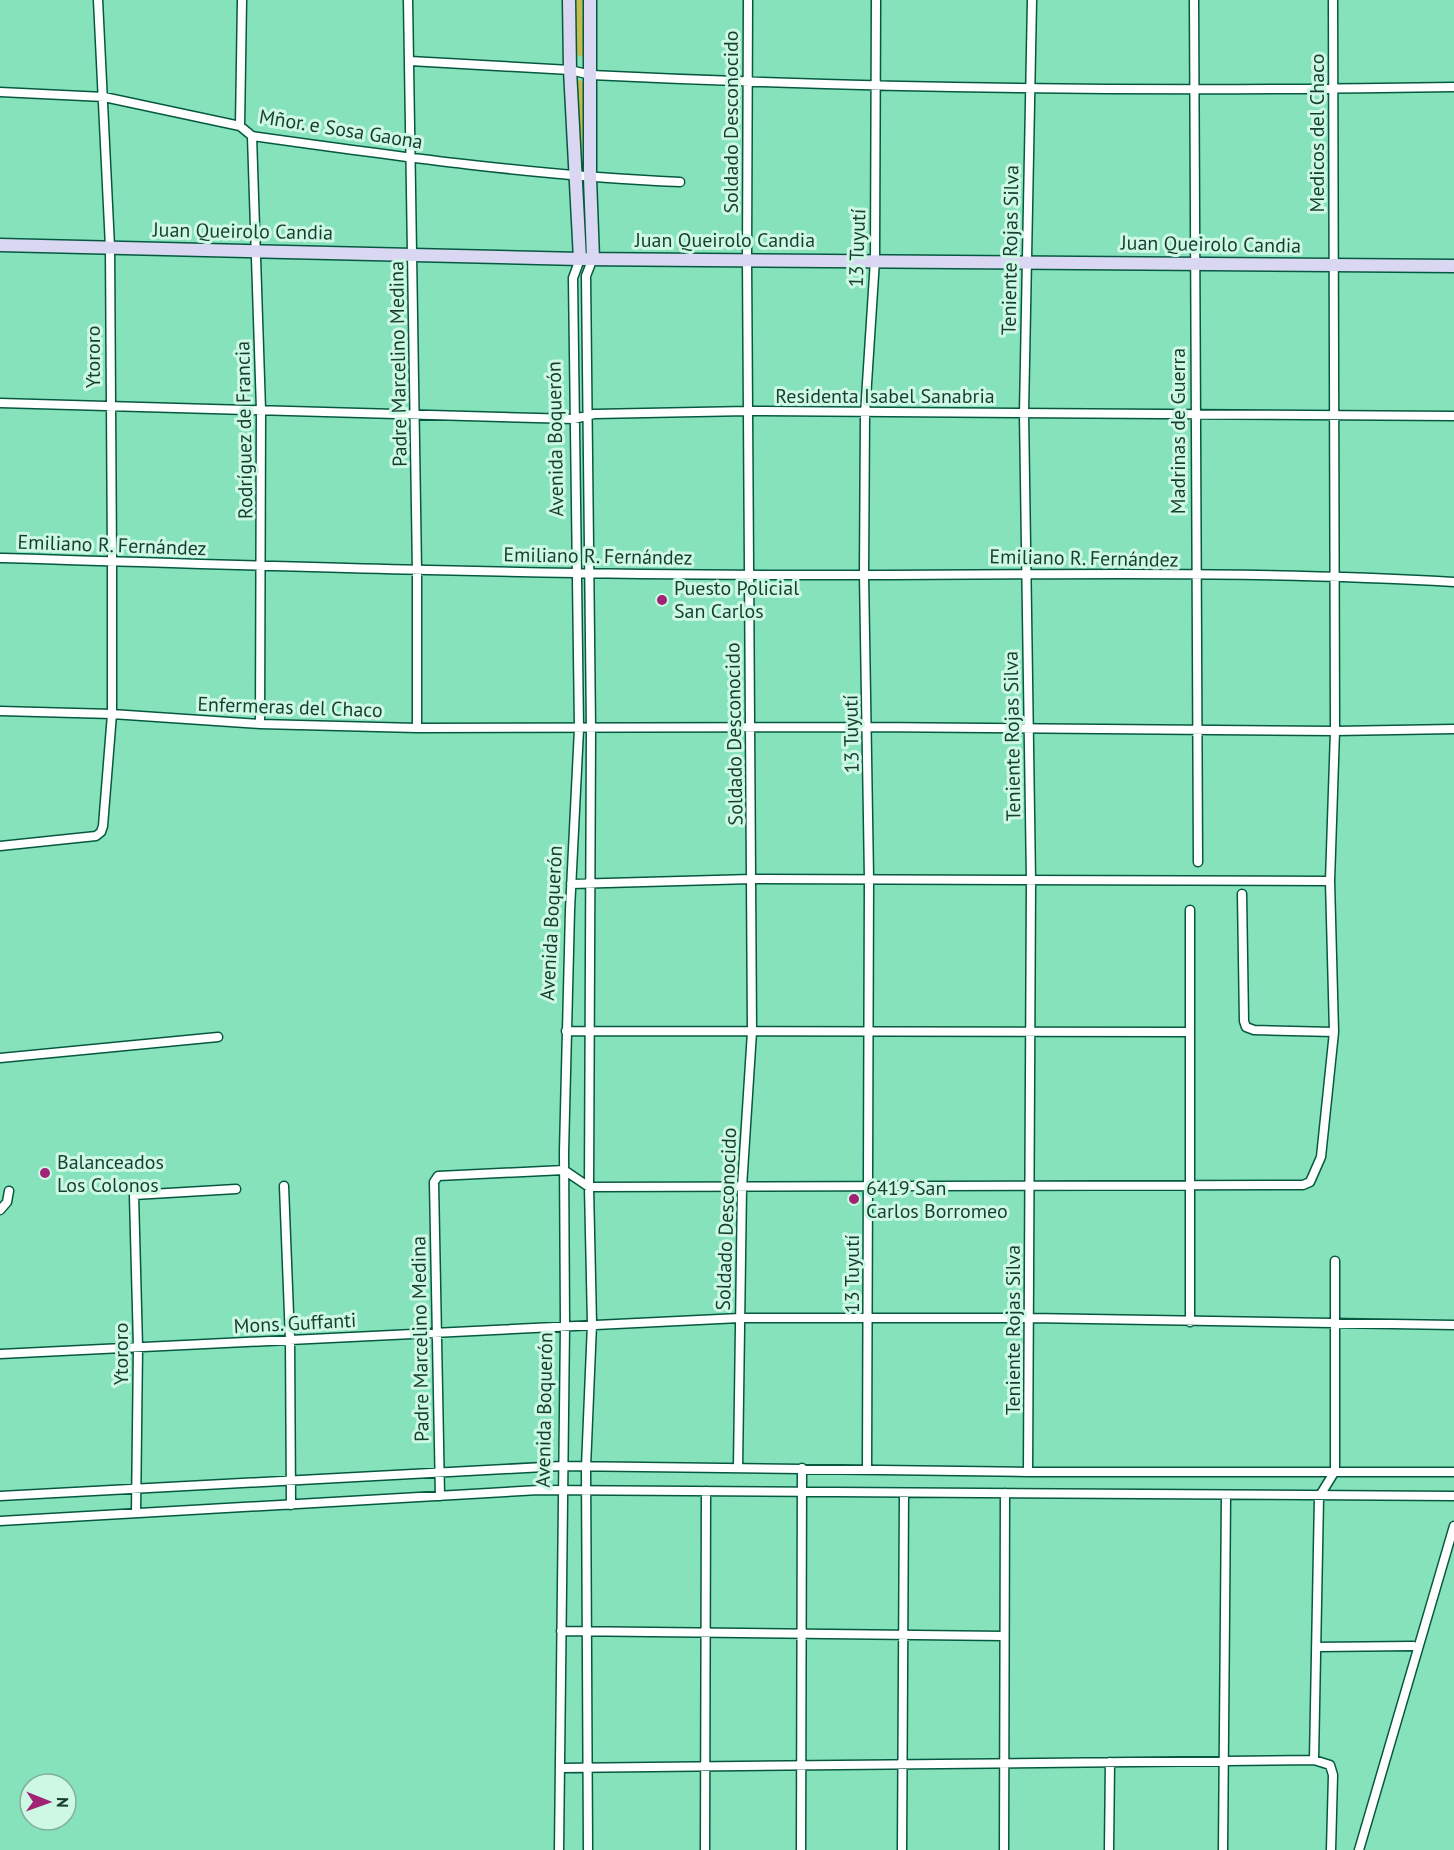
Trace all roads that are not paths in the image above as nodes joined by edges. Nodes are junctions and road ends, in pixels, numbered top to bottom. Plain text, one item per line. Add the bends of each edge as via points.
1 (98, 0) edge
2 (242, 0) edge
3 (408, 0) edge
4 (569, 0) edge
5 (590, 0) edge
6 (748, 0) edge
7 (876, 0) edge
8 (1032, 0) edge
9 (1194, 0) edge
10 (1333, 0) edge
11 (410, 62) junction
12 (570, 70) junction
13 (591, 75) junction
14 (748, 83) junction
15 (876, 87) junction
16 (1454, 87) edge
17 (1031, 89) junction
18 (1194, 89) junction
19 (1332, 89) junction
20 (0, 92) edge
21 (104, 97) junction
22 (240, 126) junction
23 (252, 136) junction
24 (410, 158) junction
25 (576, 177) junction
26 (590, 178) junction
27 (680, 182) dead end
28 (0, 245) edge
29 (110, 247) junction
30 (258, 250) junction
31 (413, 254) junction
32 (586, 259) junction
33 (747, 259) junction
34 (875, 260) junction
35 (1026, 262) junction
36 (1195, 263) junction
37 (1334, 265) junction
38 (1454, 266) edge
39 (0, 403) edge
40 (110, 404) junction
41 (261, 410) junction
42 (748, 411) junction
43 (1195, 412) junction
44 (865, 414) junction
45 (1024, 414) junction
46 (415, 415) junction
47 (1333, 415) junction
48 (587, 416) junction
49 (1454, 416) edge
50 (574, 419) junction
51 (0, 558) edge
52 (112, 561) junction
53 (262, 567) junction
54 (417, 571) junction
55 (1026, 572) junction
56 (576, 573) junction
57 (589, 573) junction
58 (749, 575) junction
59 (864, 575) junction
60 (1195, 576) junction
61 (1333, 578) junction
62 (1454, 582) edge
63 (0, 711) edge
64 (112, 714) junction
65 (260, 724) junction
66 (868, 727) junction
67 (417, 728) junction
68 (750, 728) junction
69 (579, 729) junction
70 (591, 729) junction
71 (1028, 729) junction
72 (1196, 729) junction
73 (1454, 729) edge
74 (1335, 731) junction
75 (0, 846) edge
76 (1198, 862) dead end
77 (869, 878) junction
78 (752, 879) junction
79 (1031, 881) junction
80 (1330, 881) junction
81 (591, 883) junction
82 (571, 884) junction
83 (1242, 894) dead end
84 (1190, 910) dead end
85 (566, 1031) junction
86 (868, 1031) junction
87 (590, 1032) junction
88 (752, 1032) junction
89 (1190, 1032) junction
90 (1334, 1032) junction
91 (1031, 1034) junction
92 (218, 1037) dead end
93 (0, 1058) edge
94 (564, 1170) junction
95 (284, 1186) dead end
96 (742, 1186) junction
97 (868, 1186) junction
98 (1030, 1186) junction
99 (589, 1187) junction
100 (1189, 1187) junction
101 (236, 1189) dead end
102 (9, 1191) dead end
103 (0, 1210) edge
104 (1335, 1261) dead end
105 (740, 1318) junction
106 (1030, 1318) junction
107 (868, 1319) junction
108 (1190, 1322) junction
109 (592, 1324) junction
110 (1335, 1324) junction
111 (565, 1325) junction
112 (1454, 1325) edge
113 (439, 1332) junction
114 (290, 1340) junction
115 (138, 1347) junction
116 (0, 1354) edge
117 (562, 1466) junction
118 (586, 1467) junction
119 (738, 1468) junction
120 (802, 1468) junction
121 (867, 1468) junction
122 (1335, 1471) junction
123 (438, 1472) junction
124 (1028, 1472) junction
125 (1454, 1472) edge
126 (290, 1479) junction
127 (137, 1489) junction
128 (562, 1490) junction
129 (587, 1491) junction
130 (706, 1491) junction
131 (802, 1492) junction
132 (904, 1493) junction
133 (1005, 1493) junction
134 (1226, 1495) junction
135 (0, 1496) edge
136 (440, 1496) junction
137 (1320, 1496) junction
138 (1454, 1497) edge
139 (291, 1505) junction
140 (136, 1514) junction
141 (0, 1521) edge
142 (1454, 1526) edge
143 (561, 1631) junction
144 (589, 1632) junction
145 (903, 1633) junction
146 (704, 1634) junction
147 (801, 1635) junction
148 (1004, 1636) junction
149 (1413, 1646) dead end
150 (1316, 1647) junction
151 (1314, 1760) junction
152 (1225, 1761) junction
153 (1004, 1762) junction
154 (1110, 1762) junction
155 (902, 1763) junction
156 (801, 1766) junction
157 (706, 1767) junction
158 (560, 1768) junction
159 (588, 1768) junction
160 (559, 1850) edge
161 (588, 1850) edge
162 (705, 1850) edge
163 (801, 1850) edge
164 (902, 1850) edge
165 (1004, 1850) edge
166 (1109, 1850) edge
167 (1223, 1850) edge
168 (1331, 1850) edge
169 (1359, 1850) edge

1 - 21 street, Ytororo
2 - 22 street
3 - 11 street, Padre Marcelino Medina
4 - 12 street, Avenida Boquerón
5 - 13 street, Avenida Boquerón
6 - 14 street, Soldado Desconocido
7 - 15 street, 13 Tuyutí
8 - 17 street, Teniente Rojas Silva
9 - 18 street, Madrinas de Guerra
10 - 19 street, Medicos del Chaco
11 - 12 street
11 - 24 street, Padre Marcelino Medina
12 - 13 street
12 - 25 street, Avenida Boquerón
13 - 14 street
13 - 26 street, Avenida Boquerón
14 - 15 street
14 - 33 street, Soldado Desconocido
15 - 17 street
15 - 34 street, 13 Tuyutí
16 - 19 street
17 - 18 street
17 - 35 street, Teniente Rojas Silva
18 - 19 street
18 - 36 street, Madrinas de Guerra
19 - 37 street, Medicos del Chaco
20 - 21 street, Mñor. e Sosa Gaona
21 - 22 street, Mñor. e Sosa Gaona
21 - 29 street, Ytororo
22 - 23 street, Mñor. e Sosa Gaona
23 - 24 street, Mñor. e Sosa Gaona
23 - 30 street, Rodríguez de Francia
24 - 25 street, Mñor. e Sosa Gaona
24 - 31 street, Padre Marcelino Medina
25 - 26 street, Mñor. e Sosa Gaona
25 - 32 street, Avenida Boquerón
26 - 27 street, Mñor. e Sosa Gaona
26 - 32 street, Avenida Boquerón
28 - 29 street, Juan Queirolo Candia
29 - 30 street, Juan Queirolo Candia
29 - 40 street, Ytororo
30 - 31 street, Juan Queirolo Candia
30 - 41 street, Rodríguez de Francia
31 - 32 street, Juan Queirolo Candia
31 - 46 street, Padre Marcelino Medina
32 - 33 street, Juan Queirolo Candia
32 - 48 street, Avenida Boquerón
32 - 50 street, Avenida Boquerón via 573,278
33 - 34 street, Juan Queirolo Candia
33 - 42 street, Soldado Desconocido
34 - 35 street, Juan Queirolo Candia
34 - 44 street, 13 Tuyutí
35 - 36 street, Juan Queirolo Candia
35 - 45 street, Teniente Rojas Silva
36 - 37 street, Juan Queirolo Candia
36 - 43 street, Madrinas de Guerra
37 - 38 street, Juan Queirolo Candia
37 - 47 street, Medicos del Chaco
39 - 40 street, Residenta Isabel Sanabria
40 - 41 street, Residenta Isabel Sanabria
40 - 52 street, Ytororo
41 - 46 street, Residenta Isabel Sanabria
41 - 53 street, Rodríguez de Francia
42 - 44 street, Residenta Isabel Sanabria
42 - 48 street, Residenta Isabel Sanabria
42 - 58 street, Soldado Desconocido
43 - 45 street, Residenta Isabel Sanabria
43 - 47 street, Residenta Isabel Sanabria
43 - 60 street, Madrinas de Guerra
44 - 45 street, Residenta Isabel Sanabria
44 - 59 street, 13 Tuyutí
45 - 55 street, Teniente Rojas Silva
46 - 50 street, Residenta Isabel Sanabria
46 - 54 street, Padre Marcelino Medina
47 - 49 street, Residenta Isabel Sanabria
47 - 61 street, Medicos del Chaco
48 - 50 street, Residenta Isabel Sanabria
48 - 57 street, Avenida Boquerón
50 - 56 street, Avenida Boquerón
51 - 52 street, Emiliano R. Fernández
52 - 53 street, Emiliano R. Fernández
52 - 64 street, Ytororo
53 - 54 street, Emiliano R. Fernández
53 - 65 street, Rodríguez de Francia
54 - 56 street, Emiliano R. Fernández
54 - 67 street, Padre Marcelino Medina
55 - 59 street, Emiliano R. Fernández
55 - 60 street, Emiliano R. Fernández
55 - 71 street, Teniente Rojas Silva
56 - 57 street, Emiliano R. Fernández
56 - 69 street, Avenida Boquerón
57 - 58 street, Emiliano R. Fernández
57 - 70 street, Avenida Boquerón
58 - 59 street, Emiliano R. Fernández
58 - 68 street, Soldado Desconocido
59 - 66 street, 13 Tuyutí
60 - 61 street, Emiliano R. Fernández
60 - 72 street, Madrinas de Guerra
61 - 62 street, Emiliano R. Fernández
61 - 74 street, Medicos del Chaco
63 - 64 street, Enfermeras del Chaco
64 - 65 street, Enfermeras del Chaco
64 - 75 street, Ytororo via 101,832 82,838
65 - 67 street, Enfermeras del Chaco
66 - 68 street, Enfermeras del Chaco
66 - 71 street, Enfermeras del Chaco
66 - 77 street, 13 Tuyutí
67 - 69 street, Enfermeras del Chaco
68 - 70 street, Enfermeras del Chaco
68 - 78 street, Soldado Desconocido
69 - 70 street, Enfermeras del Chaco
69 - 82 street, Avenida Boquerón
70 - 81 street, Avenida Boquerón
71 - 72 street, Enfermeras del Chaco
71 - 79 street, Teniente Rojas Silva
72 - 74 street, Enfermeras del Chaco
72 - 76 street, Madrinas de Guerra
73 - 74 street, Enfermeras del Chaco
74 - 80 street, Medicos del Chaco
77 - 78 street
77 - 79 street
77 - 86 street, 13 Tuyutí
78 - 81 street
78 - 88 street, Soldado Desconocido
79 - 80 street
79 - 91 street, Teniente Rojas Silva
80 - 90 street, Medicos del Chaco
81 - 82 street
81 - 87 street, Avenida Boquerón
82 - 85 street, Avenida Boquerón
83 - 90 street via 1246,1027
84 - 89 street
85 - 87 street
85 - 94 street, Avenida Boquerón
86 - 88 street
86 - 91 street
86 - 97 street, 13 Tuyutí
87 - 88 street
87 - 99 street, Avenida Boquerón
88 - 96 street, Soldado Desconocido
89 - 91 street via 1098,1030
89 - 100 street
90 - 100 street, Medicos del Chaco via 1322,1157 1310,1182
91 - 98 street, Teniente Rojas Silva
92 - 93 street
94 - 99 street
94 - 111 street, Avenida Boquerón
94 - 113 street, Padre Marcelino Medina via 438,1176 434,1182
95 - 114 street
96 - 97 street
96 - 99 street
96 - 105 street, Soldado Desconocido
97 - 98 street
97 - 107 street, 13 Tuyutí
98 - 100 street
98 - 106 street, Teniente Rojas Silva
99 - 109 street, Avenida Boquerón
100 - 108 street
101 - 115 street, Ytororo via 134,1195
102 - 103 street
104 - 110 street
105 - 107 street, Mons. Guffanti
105 - 109 street, Mons. Guffanti
105 - 119 street, Soldado Desconocido
106 - 107 street, Mons. Guffanti
106 - 108 street, Mons. Guffanti
106 - 124 street, Teniente Rojas Silva
107 - 121 street, 13 Tuyutí
108 - 110 street, Mons. Guffanti
109 - 111 street, Mons. Guffanti
109 - 118 street, Avenida Boquerón
110 - 112 street, Mons. Guffanti
110 - 122 street
111 - 113 street, Mons. Guffanti
111 - 117 street, Avenida Boquerón
113 - 114 street, Mons. Guffanti
113 - 123 street, Padre Marcelino Medina
114 - 115 street, Mons. Guffanti
114 - 126 street
115 - 116 street, Mons. Guffanti
115 - 127 street, Ytororo
117 - 118 street
117 - 123 street
117 - 128 street, Avenida Boquerón
118 - 119 street
118 - 129 street, Avenida Boquerón
119 - 120 street
120 - 121 street
120 - 131 street
121 - 124 street
122 - 124 street
122 - 125 street
122 - 137 street
123 - 126 street
123 - 136 street, Padre Marcelino Medina
126 - 127 street
126 - 139 street
127 - 135 street
127 - 140 street, Ytororo
128 - 129 street
128 - 136 street
128 - 143 street, Avenida Boquerón
129 - 130 street
129 - 144 street, Avenida Boquerón
130 - 131 street
130 - 146 street
131 - 132 street
131 - 147 street
132 - 133 street
132 - 145 street
133 - 134 street
133 - 148 street
134 - 137 street
134 - 152 street
136 - 139 street
137 - 138 street
137 - 150 street
139 - 140 street
140 - 141 street
142 - 169 street
143 - 144 street
143 - 158 street, Avenida Boquerón
144 - 146 street
144 - 159 street, Avenida Boquerón
145 - 147 street
145 - 148 street
145 - 155 street
146 - 147 street
146 - 157 street
147 - 156 street
148 - 153 street
149 - 150 street
150 - 151 street
151 - 152 street
151 - 168 street via 1330,1765 1333,1775
152 - 154 street
152 - 167 street
153 - 154 street
153 - 155 street
153 - 165 street
154 - 166 street
155 - 156 street
155 - 164 street
156 - 157 street
156 - 163 street
157 - 159 street
157 - 162 street
158 - 159 street
158 - 160 street, Avenida Boquerón
159 - 161 street, Avenida Boquerón

